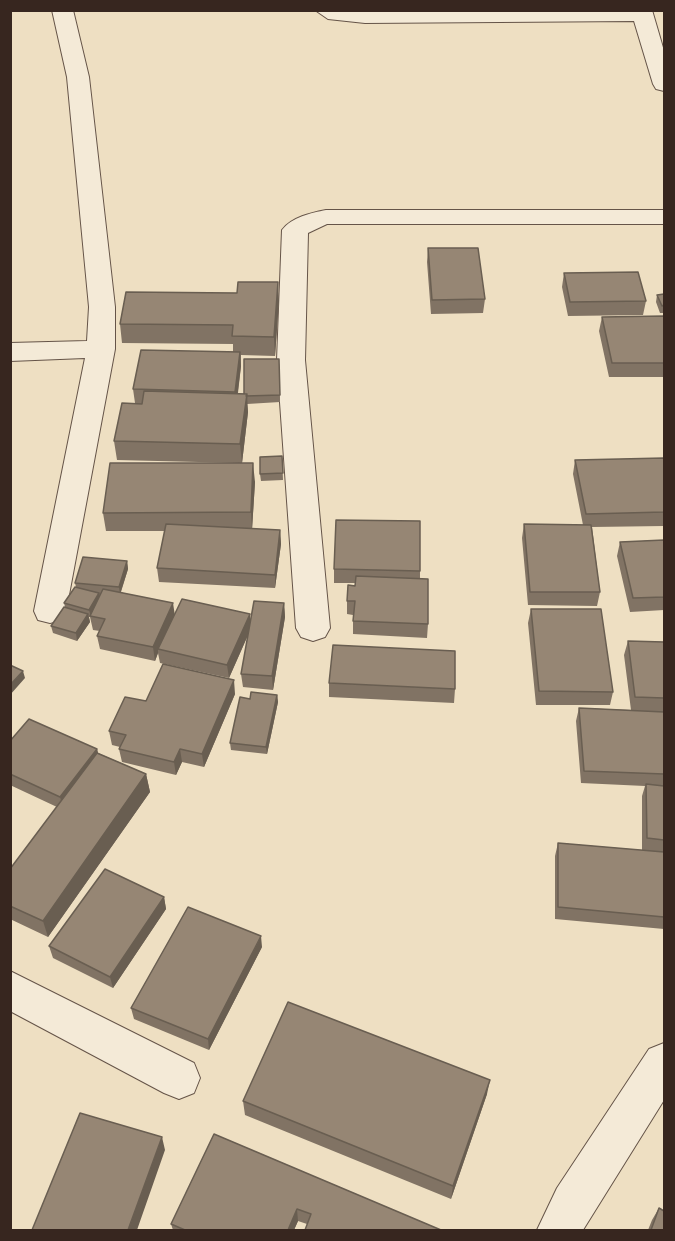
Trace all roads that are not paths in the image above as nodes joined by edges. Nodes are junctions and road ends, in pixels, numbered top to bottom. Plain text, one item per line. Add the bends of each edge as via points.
1 (62, 10) edge
2 (325, 10) edge
3 (642, 13) edge
4 (664, 84) edge
5 (664, 217) edge
6 (101, 349) junction
7 (10, 352) edge
8 (50, 611) dead end
9 (313, 628) dead end
10 (10, 990) edge
11 (664, 1063) edge
12 (179, 1078) dead end
13 (559, 1230) edge

1 - 6 street via 78,77 102,307
2 - 3 street via 335,15 364,17
3 - 4 street
5 - 9 street via 326,217 296,230 291,360
6 - 7 street
6 - 8 street
10 - 12 street
11 - 13 street

